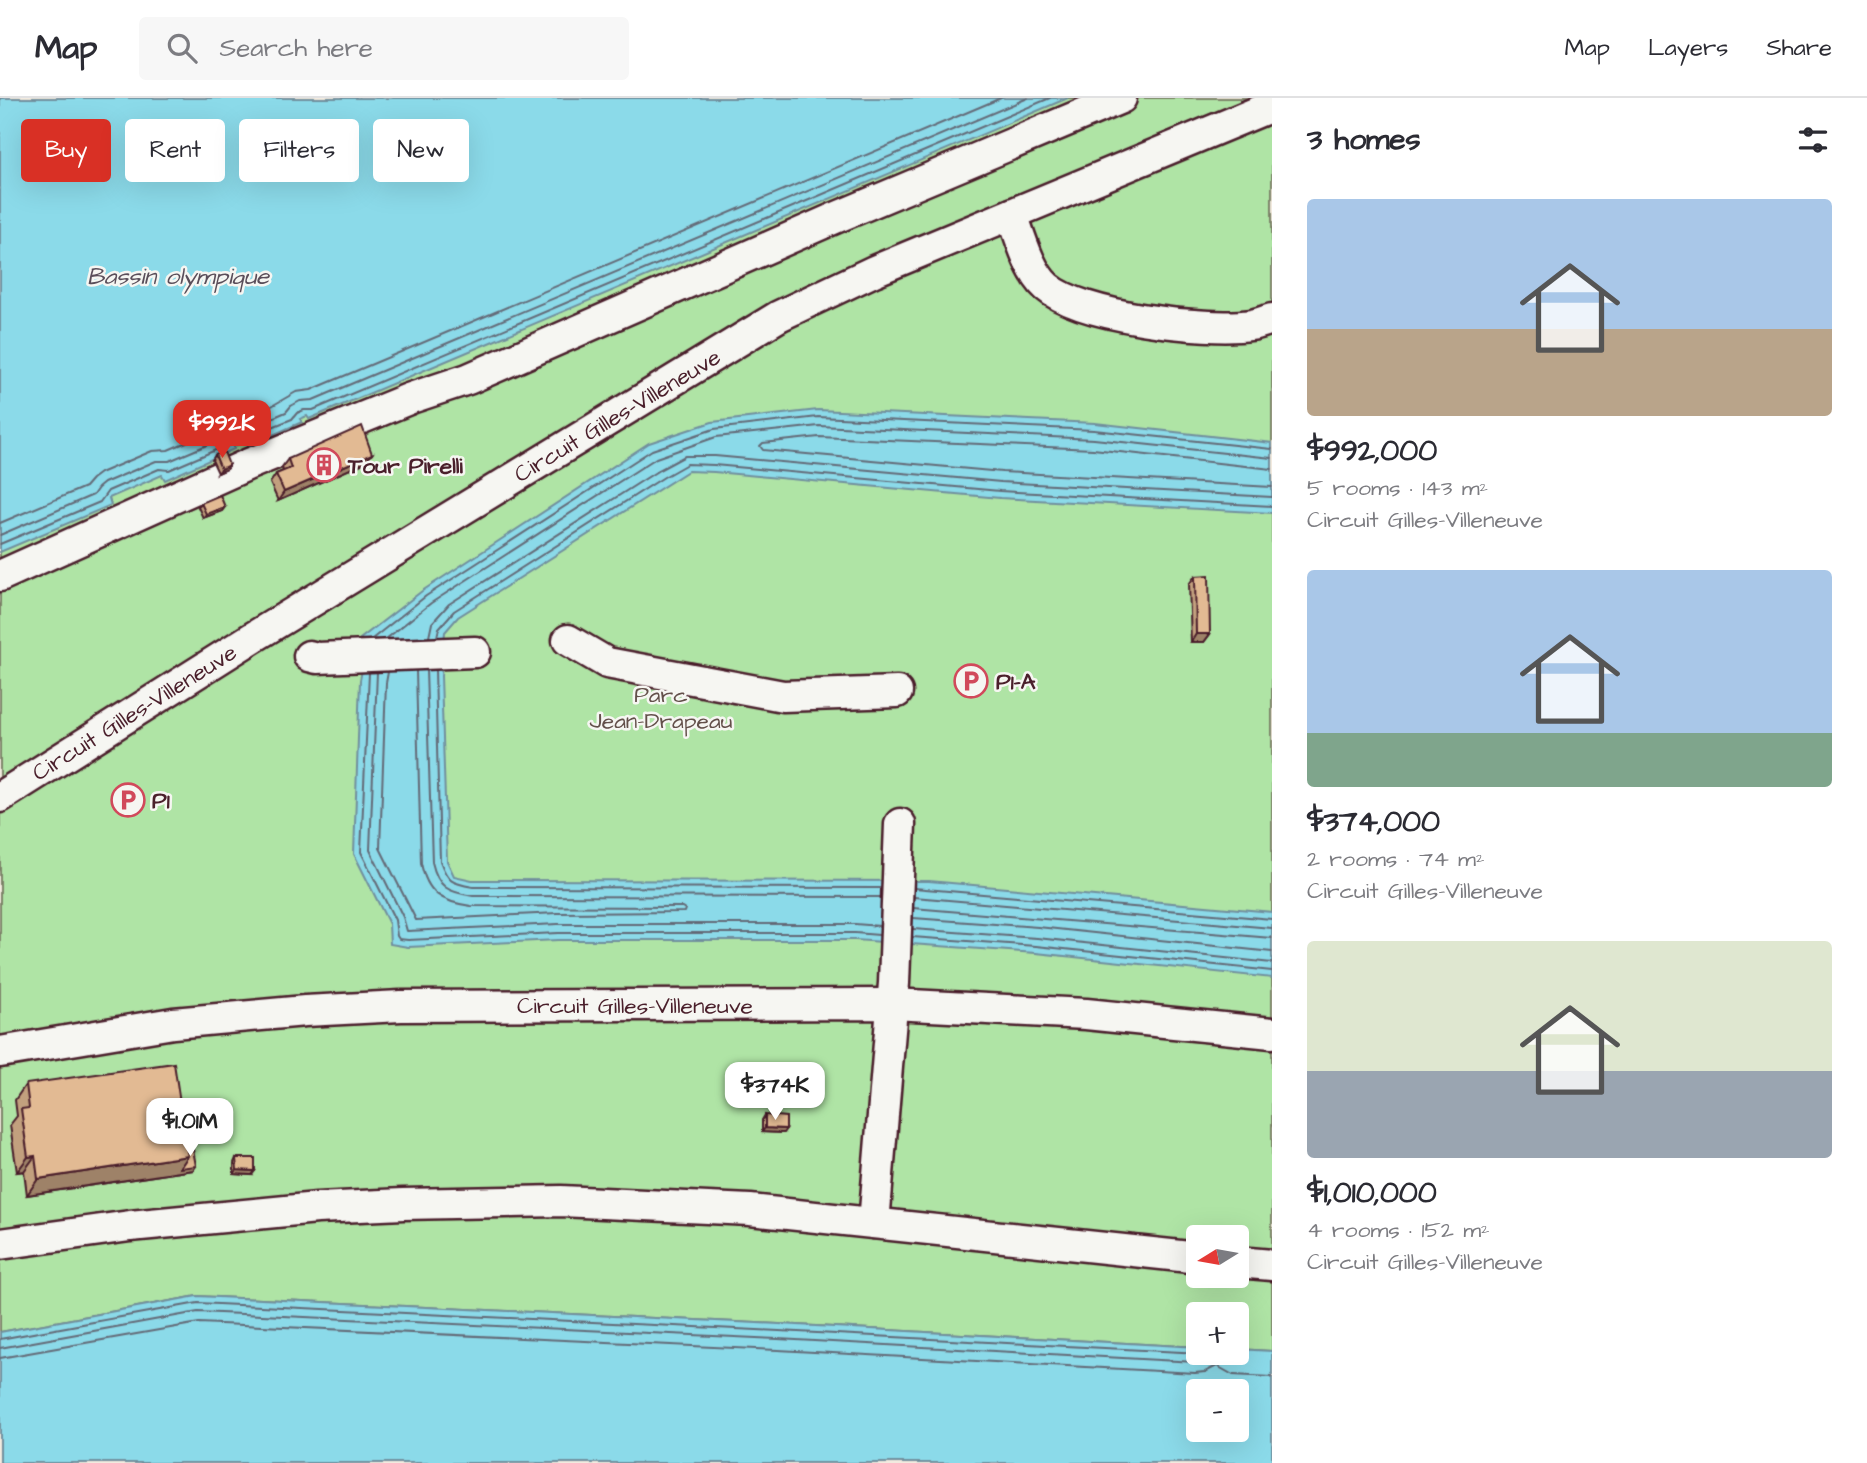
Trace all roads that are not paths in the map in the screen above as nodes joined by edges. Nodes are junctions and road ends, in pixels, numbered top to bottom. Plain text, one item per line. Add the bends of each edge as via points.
1 (1121, 98) edge
2 (1272, 106) edge
3 (1012, 214) junction
4 (1272, 319) edge
5 (0, 576) edge
6 (568, 640) dead end
7 (475, 652) dead end
8 (313, 657) dead end
9 (897, 692) dead end
10 (0, 797) edge
11 (900, 824) dead end
12 (893, 994) junction
13 (1272, 1033) edge
14 (0, 1052) edge
15 (874, 1223) junction
16 (0, 1244) edge
17 (1186, 1257) edge
18 (1250, 1263) edge
19 (1272, 1265) edge

1 - 5 street via 468,379 249,464
2 - 3 street, Circuit Gilles-Villeneuve
3 - 4 street via 1031,265 1045,285 1066,300 1125,315 1201,326 1253,325
3 - 10 street, Circuit Gilles-Villeneuve via 779,316
6 - 9 street via 607,663 783,696
7 - 8 street
11 - 12 street
12 - 13 street, Circuit Gilles-Villeneuve
12 - 14 street, Circuit Gilles-Villeneuve via 401,1006 173,1023
12 - 15 street
15 - 16 street via 620,1203 403,1204 130,1226
15 - 17 street
18 - 19 street

